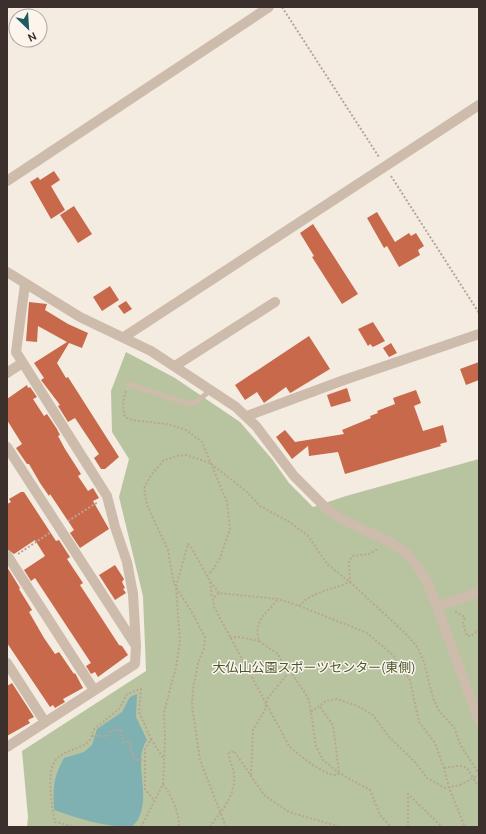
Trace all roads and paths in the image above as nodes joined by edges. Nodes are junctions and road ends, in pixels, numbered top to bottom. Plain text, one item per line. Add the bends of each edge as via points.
1 (269, 7) edge
2 (282, 7) edge
3 (479, 105) edge
4 (384, 166) junction
5 (7, 181) edge
6 (7, 272) edge
7 (25, 284) junction
8 (275, 302) dead end
9 (479, 313) edge
10 (479, 334) edge
11 (124, 337) junction
12 (22, 363) junction
13 (176, 366) junction
14 (7, 372) edge
15 (128, 384) joint
16 (211, 390) junction
17 (247, 416) junction
18 (7, 447) edge
19 (210, 464) junction
20 (390, 542) junction
21 (7, 555) edge
22 (208, 574) junction
23 (210, 581) junction
24 (350, 582) junction
25 (176, 588) junction
26 (479, 592) edge
27 (219, 593) junction
28 (212, 598) junction
29 (278, 599) junction
30 (450, 602) junction
31 (299, 606) junction
32 (437, 607) junction
33 (479, 629) edge
34 (230, 638) junction
35 (259, 641) junction
36 (136, 646) junction
37 (7, 663) edge
38 (290, 671) junction
39 (94, 690) junction
40 (267, 706) junction
41 (320, 707) junction
42 (311, 712) junction
43 (479, 721) edge
44 (45, 722) junction
45 (92, 736) junction
46 (151, 739) junction
47 (7, 747) edge
48 (163, 759) junction
49 (144, 760) junction
50 (444, 768) junction
51 (339, 773) junction
52 (479, 774) edge
53 (251, 775) junction
54 (163, 784) junction
55 (479, 787) edge
56 (449, 788) junction
57 (154, 800) junction
58 (221, 811) junction
59 (465, 826) edge
60 (76, 827) edge
61 (141, 827) edge
62 (179, 827) edge
63 (210, 827) edge
64 (226, 827) edge
65 (340, 827) edge
66 (391, 827) edge
67 (408, 827) edge
68 (442, 827) edge

1 - 5 street
2 - 4 path
3 - 4 street
4 - 9 path
4 - 11 street
6 - 7 street
7 - 11 street via 75,315
7 - 12 street via 16,352
8 - 13 street
10 - 17 street
11 - 13 street
12 - 14 street
12 - 36 street via 107,496 128,568 133,594
13 - 16 street
15 - 16 lane via 189,404 196,402
15 - 19 path via 123,400 125,417 186,430 202,442
16 - 17 street
17 - 20 street via 294,476 326,509 339,518
18 - 36 street
19 - 22 path via 227,502 230,529 220,558
19 - 24 path via 247,492 260,506 291,523 308,536 328,565
19 - 25 path via 186,455 176,456 163,461 144,488 147,505 168,550
20 - 24 path via 369,554 352,556 349,563
20 - 32 street via 405,552 418,567
21 - 39 street
22 - 23 path
22 - 25 path via 188,544
23 - 27 path
23 - 28 path
24 - 31 path via 321,591
24 - 52 path via 418,648 439,711 454,727 460,744
25 - 48 path via 180,641 164,712
25 - 58 path via 205,637 194,682 192,706 200,760
26 - 30 street
27 - 28 path
27 - 29 path
28 - 34 path
29 - 31 path
29 - 35 path via 257,625
30 - 32 street
30 - 33 path via 454,611 465,617 463,623 467,636 472,636
31 - 50 path via 367,633 393,656 410,680 419,722 435,743
32 - 43 street
34 - 35 path
34 - 40 path
35 - 38 path via 278,654 284,666
36 - 39 street via 135,664
37 - 44 street
38 - 40 path via 267,698
38 - 42 path via 305,693
39 - 44 street
40 - 51 path via 293,751 333,776
40 - 53 path via 253,730
41 - 42 path
41 - 51 path via 333,725
41 - 56 path via 326,701 337,699 358,706 373,715 388,736 415,762 427,778
42 - 51 path via 318,752 323,760
44 - 47 street
45 - 46 path via 93,730 119,709 127,694 141,689 139,712
45 - 49 path via 108,736 112,730 121,730 123,742 130,742 134,760
45 - 60 path via 86,745 71,749 55,761 51,779 55,822
46 - 48 path
46 - 49 path via 145,749
48 - 54 path
49 - 57 path via 145,789
50 - 55 path via 461,764 467,767
50 - 56 path
51 - 66 path via 370,790 380,815
52 - 56 path, bridge
53 - 58 path via 234,751 229,753 234,789 228,804
53 - 65 path via 264,795 289,812
54 - 57 path
54 - 62 path via 173,798
56 - 59 path
57 - 61 path
58 - 63 path
58 - 64 path
67 - 68 path via 408,794

